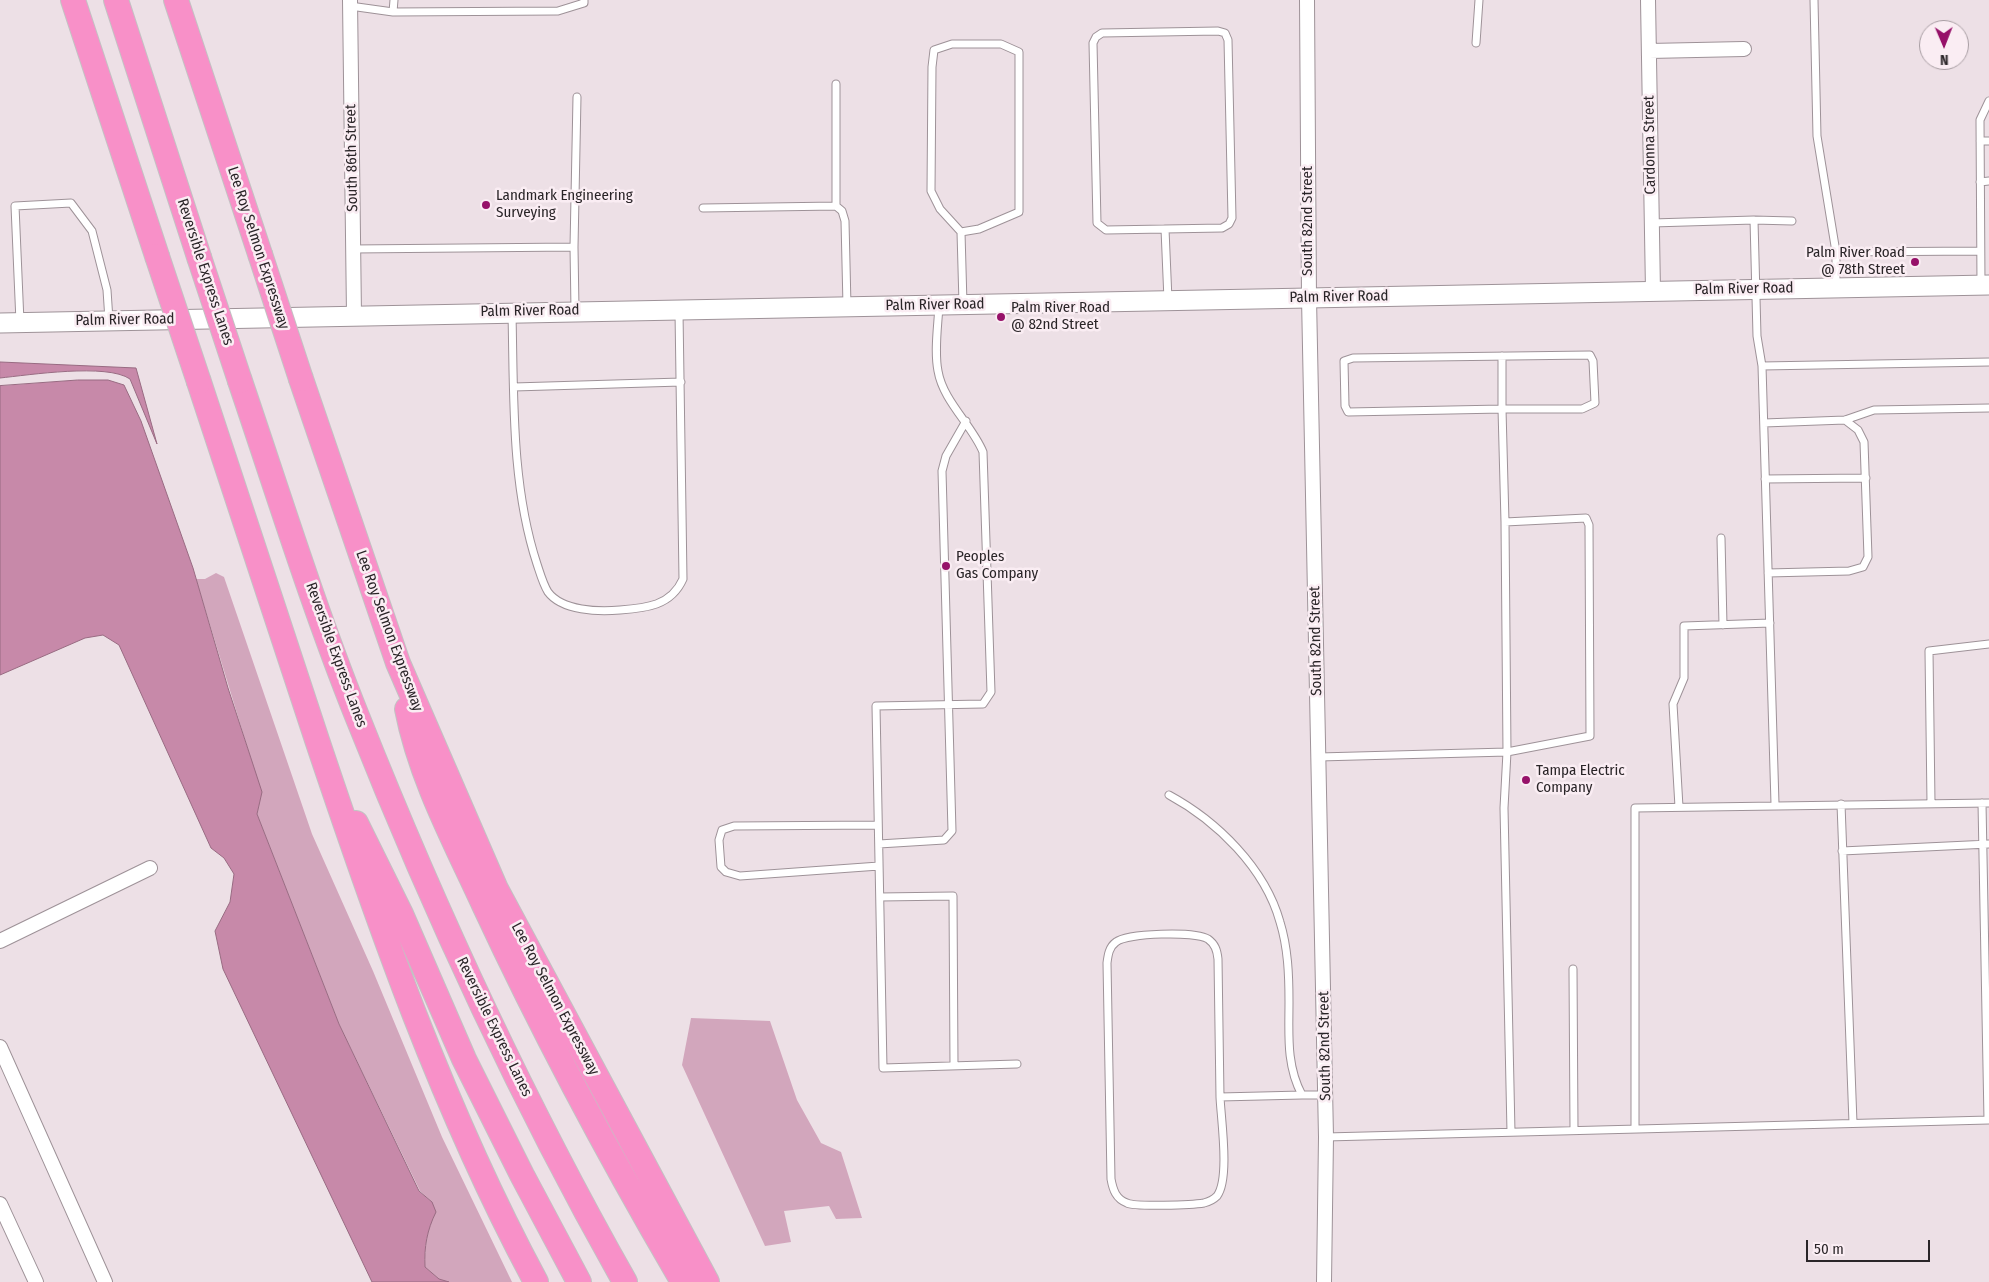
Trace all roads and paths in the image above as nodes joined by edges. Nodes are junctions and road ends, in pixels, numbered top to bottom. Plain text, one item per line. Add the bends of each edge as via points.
1 (73, 0) edge
2 (116, 0) edge
3 (176, 0) edge
4 (394, 0) edge
5 (584, 0) edge
6 (1307, 0) edge
7 (1478, 0) edge
8 (1648, 0) edge
9 (1814, 0) edge
10 (350, 3) edge
11 (393, 12) junction
12 (1476, 43) dead end
13 (1744, 50) dead end
14 (1649, 51) junction
15 (836, 84) dead end
16 (577, 96) dead end
17 (1989, 101) edge
18 (1980, 141) junction
19 (1989, 141) edge
20 (1989, 181) edge
21 (1980, 182) junction
22 (836, 206) junction
23 (703, 208) dead end
24 (1754, 220) junction
25 (1792, 220) dead end
26 (1652, 223) junction
27 (1165, 229) junction
28 (961, 232) junction
29 (574, 247) junction
30 (353, 249) junction
31 (1980, 251) junction
32 (1836, 252) junction
33 (1985, 285) edge
34 (1836, 288) junction
35 (1756, 289) junction
36 (1653, 291) junction
37 (1309, 298) junction
38 (1168, 300) junction
39 (962, 304) junction
40 (938, 305) junction
41 (847, 306) junction
42 (679, 309) junction
43 (575, 311) junction
44 (512, 312) junction
45 (354, 315) junction
46 (109, 320) junction
47 (20, 322) junction
48 (0, 323) edge
49 (1502, 356) junction
50 (1989, 362) edge
51 (1762, 366) junction
52 (681, 382) junction
53 (514, 387) junction
54 (1989, 408) edge
55 (1502, 409) junction
56 (1845, 420) junction
57 (966, 421) junction
58 (1764, 423) junction
59 (1866, 478) junction
60 (1765, 479) junction
61 (1505, 522) junction
62 (1720, 538) dead end
63 (1768, 573) junction
64 (1770, 623) junction
65 (1722, 625) junction
66 (1989, 644) edge
67 (398, 663) junction
68 (947, 704) junction
69 (1507, 752) junction
70 (1318, 757) junction
71 (1169, 795) dead end
72 (336, 798) junction
73 (1931, 803) junction
74 (1986, 803) edge
75 (1775, 804) junction
76 (1840, 804) junction
77 (1679, 807) junction
78 (878, 825) junction
79 (879, 844) junction
80 (1986, 844) edge
81 (1842, 851) junction
82 (879, 866) junction
83 (150, 868) dead end
84 (880, 897) junction
85 (0, 941) edge
86 (1573, 969) dead end
87 (1988, 1015) edge
88 (0, 1048) edge
89 (1988, 1059) edge
90 (1016, 1064) dead end
91 (954, 1066) junction
92 (1326, 1094) junction
93 (1302, 1095) junction
94 (1220, 1097) junction
95 (1989, 1120) edge
96 (1853, 1123) junction
97 (1635, 1128) junction
98 (1574, 1130) junction
99 (1511, 1132) junction
100 (1326, 1137) junction
101 (0, 1204) edge
102 (36, 1282) edge
103 (105, 1282) edge
104 (536, 1282) edge
105 (579, 1282) edge
106 (625, 1282) edge
107 (683, 1282) edge
108 (707, 1282) edge
109 (1324, 1282) edge

1 - 72 highway, bridge
2 - 106 highway, Reversible Express Lanes, bridge via 240,381 356,714 401,822 503,1046 544,1131
3 - 67 highway, Lee Roy Selmon Expressway, bridge
4 - 11 lane
5 - 11 lane via 584,3 558,11
6 - 37 street, South 82nd Street
7 - 12 lane
8 - 14 street, Cardonna Street
9 - 32 lane via 1817,136
10 - 11 lane
10 - 30 street, South 86th Street
13 - 14 street
14 - 26 street, Cardonna Street
15 - 22 lane
16 - 29 lane
17 - 18 lane via 1980,120
18 - 19 lane
18 - 21 lane
20 - 21 lane
21 - 31 lane
22 - 23 lane
22 - 41 lane via 842,211 845,221
24 - 25 lane
24 - 26 lane
24 - 35 lane
26 - 36 street, Cardonna Street
27 - 27 lane via 1222,228 1232,218 1228,40 1225,33 1218,31 1102,33 1093,43 1097,223 1106,230
27 - 38 lane
28 - 28 lane via 979,229 1019,212 1019,52 1001,44 952,44 934,50 931,190 940,209
28 - 39 lane
29 - 30 lane
29 - 43 lane
30 - 45 street, South 86th Street
31 - 32 lane
31 - 33 lane
32 - 34 lane
33 - 34 street, Palm River Road
34 - 35 street, Palm River Road
35 - 36 street, Palm River Road
35 - 51 lane via 1756,336
36 - 37 street, Palm River Road
37 - 38 street, Palm River Road
37 - 70 street, South 82nd Street
38 - 39 street, Palm River Road
39 - 40 street, Palm River Road
40 - 41 street, Palm River Road
40 - 57 lane via 938,372 947,394
41 - 42 street, Palm River Road
42 - 43 street, Palm River Road
42 - 52 lane
43 - 44 street, Palm River Road
44 - 45 street, Palm River Road
44 - 53 lane
45 - 46 street, Palm River Road
46 - 47 street, Palm River Road
46 - 47 lane via 107,290 92,231 71,203 15,206
47 - 48 street, Palm River Road
49 - 55 lane
49 - 55 lane via 1590,355 1593,360 1594,403 1582,409
49 - 55 lane via 1353,358 1344,361 1345,406 1348,412
50 - 51 lane
51 - 58 lane
52 - 53 lane
52 - 53 lane via 684,579 679,589 656,606 613,610 563,604 548,593 530,542 525,514
54 - 56 lane via 1874,410
55 - 61 lane
56 - 58 lane
56 - 59 lane via 1858,430 1864,442
57 - 68 lane via 946,456 942,471
57 - 68 lane via 983,452 991,692 983,704
58 - 60 lane
59 - 60 lane
59 - 63 lane via 1868,557 1863,567 1849,571
60 - 63 lane
61 - 69 lane
61 - 69 lane via 1586,518 1589,526 1590,736
62 - 65 lane
63 - 64 lane
64 - 65 lane
64 - 75 lane
65 - 77 lane via 1684,626 1684,678 1673,704
66 - 73 lane via 1929,650
67 - 107 highway via 413,741 458,849 530,1002
67 - 108 highway, Lee Roy Selmon Expressway via 496,889
68 - 78 lane via 876,706
68 - 79 lane via 952,831 944,840
69 - 70 lane
69 - 99 lane via 1504,808
70 - 92 street, South 82nd Street
71 - 93 lane via 1197,812 1233,843 1260,881 1280,919 1288,965 1289,1056 1294,1079
72 - 104 highway via 403,990 448,1097
72 - 105 highway via 366,839 464,1059
73 - 74 lane
73 - 76 lane
74 - 80 lane
75 - 76 lane
75 - 77 lane
76 - 81 lane
77 - 97 lane via 1635,808
78 - 79 lane
78 - 82 lane via 734,826 722,830 719,840 721,867 740,876
79 - 82 lane
80 - 81 lane
80 - 87 lane
81 - 96 lane
82 - 84 lane
83 - 85 street
84 - 91 lane via 883,1068
84 - 91 lane via 953,896
86 - 98 lane
87 - 89 lane
88 - 103 street
89 - 95 lane
90 - 91 lane
92 - 93 lane
92 - 100 street, South 82nd Street
93 - 94 lane
94 - 94 lane via 1218,959 1214,944 1206,938 1190,935 1130,936 1120,940 1111,947 1107,963 1111,1179 1112,1189 1118,1197 1130,1204 1202,1203 1216,1198 1223,1171
95 - 96 lane
96 - 97 lane
97 - 98 lane
98 - 99 lane
99 - 100 lane
100 - 109 street, South 82nd Street
101 - 102 street

